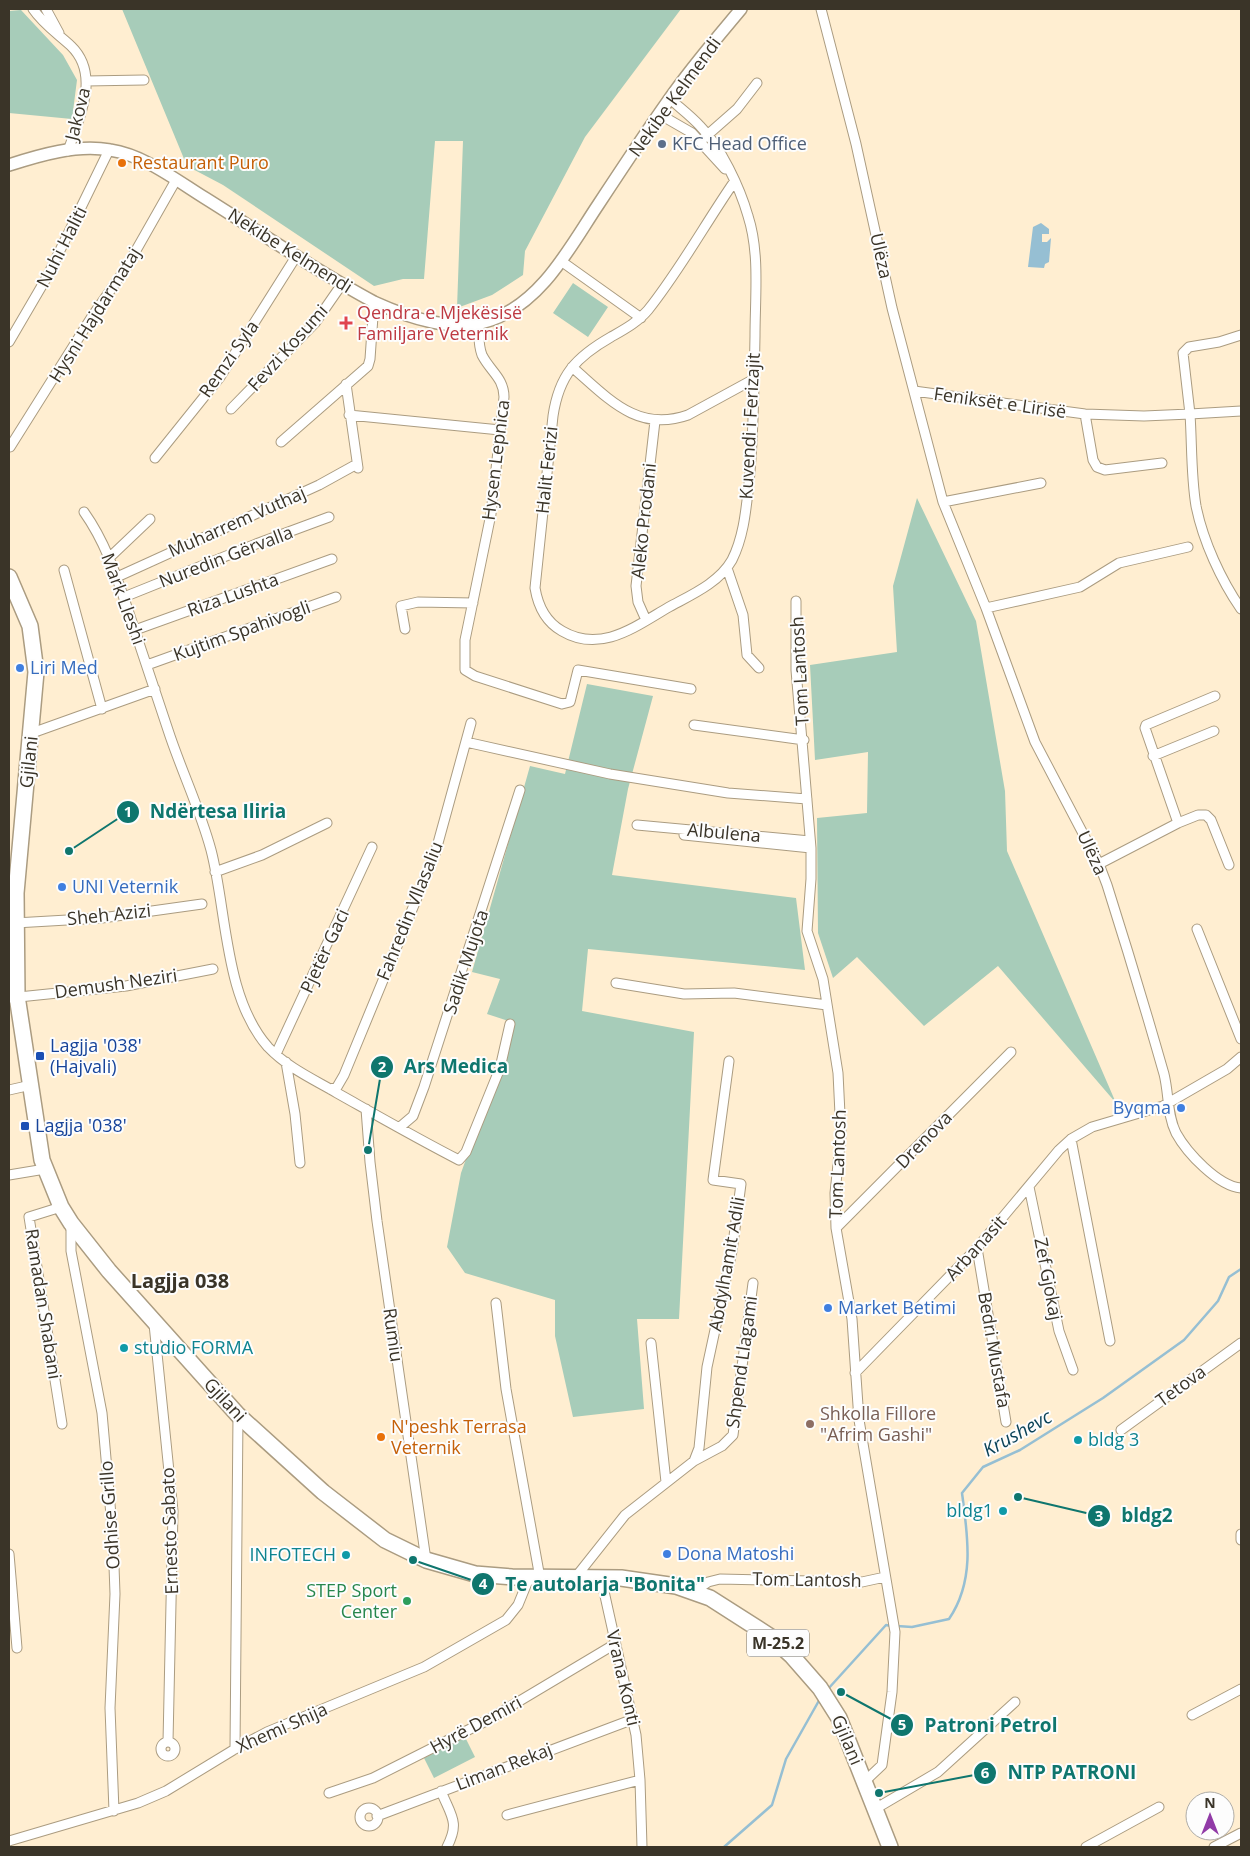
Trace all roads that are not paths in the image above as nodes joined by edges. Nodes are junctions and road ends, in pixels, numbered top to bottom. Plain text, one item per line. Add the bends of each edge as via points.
1 (33, 9) edge
2 (46, 9) edge
3 (741, 9) edge
4 (820, 9) edge
5 (61, 37) junction
6 (144, 80) dead end
7 (86, 81) junction
8 (757, 83) dead end
9 (669, 98) junction
10 (658, 114) junction
11 (704, 138) junction
12 (109, 150) junction
13 (68, 151) junction
14 (9, 165) edge
15 (732, 179) junction
16 (176, 180) junction
17 (297, 255) junction
18 (561, 261) junction
19 (342, 284) junction
20 (374, 302) junction
21 (641, 318) junction
22 (478, 323) junction
23 (1241, 335) edge
24 (9, 342) edge
25 (572, 367) junction
26 (754, 379) junction
27 (346, 384) junction
28 (914, 391) junction
29 (232, 409) dead end
30 (1241, 411) edge
31 (1085, 414) junction
32 (1190, 414) junction
33 (349, 415) junction
34 (655, 421) junction
35 (500, 430) junction
36 (281, 442) dead end
37 (10, 447) dead end
38 (155, 458) dead end
39 (1162, 463) dead end
40 (1041, 483) dead end
41 (943, 502) junction
42 (84, 512) dead end
43 (329, 517) dead end
44 (150, 519) dead end
45 (1188, 547) dead end
46 (109, 558) junction
47 (332, 559) dead end
48 (727, 568) junction
49 (64, 570) dead end
50 (9, 576) edge
51 (116, 577) junction
52 (124, 597) junction
53 (336, 598) dead end
54 (796, 601) dead end
55 (473, 603) junction
56 (986, 608) junction
57 (1241, 609) edge
58 (646, 620) junction
59 (405, 629) dead end
60 (135, 630) junction
61 (148, 664) junction
62 (759, 668) dead end
63 (155, 689) junction
64 (691, 689) dead end
65 (1215, 696) dead end
66 (102, 709) junction
67 (471, 723) dead end
68 (694, 725) dead end
69 (1214, 731) dead end
70 (32, 733) junction
71 (804, 740) junction
72 (466, 742) junction
73 (1153, 756) junction
74 (520, 790) dead end
75 (807, 799) junction
76 (327, 823) dead end
77 (1178, 823) junction
78 (637, 825) dead end
79 (668, 834) dead end
80 (811, 844) junction
81 (372, 847) dead end
82 (1098, 864) junction
83 (1228, 865) dead end
84 (215, 872) junction
85 (202, 904) dead end
86 (15, 923) junction
87 (1197, 929) dead end
88 (214, 969) dead end
89 (616, 983) dead end
90 (13, 998) edge
91 (827, 1005) junction
92 (510, 1024) dead end
93 (1241, 1040) edge
94 (1011, 1052) dead end
95 (276, 1054) junction
96 (1241, 1057) edge
97 (729, 1061) dead end
98 (286, 1062) junction
99 (31, 1086) junction
100 (330, 1088) junction
101 (9, 1090) edge
102 (1169, 1102) junction
103 (366, 1109) junction
104 (400, 1127) junction
105 (1071, 1140) junction
106 (300, 1163) dead end
107 (45, 1169) junction
108 (9, 1175) edge
109 (1029, 1187) junction
110 (1241, 1188) edge
111 (61, 1207) junction
112 (71, 1223) junction
113 (836, 1228) junction
114 (977, 1248) junction
115 (753, 1283) dead end
116 (496, 1304) dead end
117 (154, 1321) junction
118 (1110, 1341) dead end
119 (651, 1342) dead end
120 (1241, 1342) edge
121 (1073, 1370) dead end
122 (855, 1373) junction
123 (238, 1415) junction
124 (1006, 1422) dead end
125 (62, 1424) dead end
126 (1122, 1430) dead end
127 (694, 1461) junction
128 (666, 1482) junction
129 (1241, 1534) edge
130 (1241, 1540) edge
131 (9, 1554) edge
132 (426, 1560) junction
133 (534, 1578) junction
134 (576, 1578) junction
135 (601, 1578) junction
136 (885, 1578) junction
137 (695, 1591) junction
138 (615, 1644) junction
139 (16, 1648) dead end
140 (1241, 1689) edge
141 (1015, 1702) dead end
142 (1192, 1715) dead end
143 (631, 1720) junction
144 (168, 1742) dead end
145 (235, 1749) junction
146 (640, 1780) junction
147 (864, 1782) junction
148 (441, 1791) junction
149 (329, 1793) dead end
150 (1159, 1808) dead end
151 (875, 1809) junction
152 (114, 1811) junction
153 (507, 1815) dead end
154 (377, 1816) dead end
155 (1241, 1833) edge
156 (9, 1841) edge
157 (447, 1847) edge
158 (642, 1847) edge
159 (890, 1847) edge
160 (1086, 1847) edge
161 (1214, 1847) edge

1 - 5 street, Jakova
2 - 5 street
3 - 9 street, Nekibe Kelmendi
4 - 28 street, Ulëza via 856,144
5 - 7 street, Jakova via 80,57
6 - 7 street
7 - 13 street, Jakova via 83,109
8 - 11 street via 737,109
9 - 10 street, Nekibe Kelmendi
9 - 11 street
10 - 11 street
10 - 18 street, Nekibe Kelmendi
11 - 15 street
12 - 13 street, Nekibe Kelmendi
12 - 16 street, Nekibe Kelmendi via 136,158
12 - 24 street, Nuhi Haliti via 47,277
13 - 14 street, Nekibe Kelmendi
15 - 21 street, Halit Ferizi
15 - 26 street, Kuvendi i Ferizajit via 749,217 754,244
16 - 17 street, Nekibe Kelmendi
16 - 37 street, Hysni Hajdarmataj via 126,268
17 - 19 street, Nekibe Kelmendi
17 - 38 street, Remzi Syla via 220,377
18 - 21 street
18 - 22 street, Nekibe Kelmendi via 519,304 502,315
19 - 20 street, Nekibe Kelmendi
19 - 29 street, Fevzi Kosumi via 314,323
20 - 22 street, Nekibe Kelmendi via 402,314 438,323
20 - 27 street via 370,359 363,372
21 - 25 street, Halit Ferizi via 586,352
22 - 35 street, Hysen Lepnica via 482,355 504,388
23 - 32 street via 1189,346 1184,350
25 - 34 street via 626,411
25 - 58 street, Halit Ferizi via 561,383 555,401 535,577 536,598 544,614 557,628 588,642 609,639
26 - 34 street via 677,419
26 - 48 street, Kuvendi i Ferizajit via 754,431 745,518 736,551
27 - 33 street, Muharrem Vuthaj
27 - 36 street
28 - 31 street, Feniksët e Lirisë
28 - 41 street, Ulëza
30 - 32 street, Feniksët e Lirisë
31 - 32 street, Feniksët e Lirisë
31 - 39 street, Feniksët e Lirisë via 1097,467 1104,470
32 - 57 street via 1194,490 1200,520 1220,570
33 - 35 street
33 - 51 street, Muharrem Vuthaj via 358,466
34 - 58 street, Aleko Prodani via 636,586 638,602
35 - 55 street, Hysen Lepnica via 491,514
40 - 41 street
41 - 56 street, Ulëza
42 - 46 street, Mark Lleshi
43 - 52 street, Nuredin Gërvalla
44 - 46 street
45 - 56 street via 1119,563 1080,587
46 - 51 street, Mark Lleshi
47 - 60 street, Riza Lushta
48 - 58 street, Halit Ferizi via 708,584
48 - 62 street via 743,615 747,654
49 - 66 street
50 - 70 main road, Gjilani / M-25.2 via 33,641 36,672
51 - 52 street, Mark Lleshi
52 - 60 street, Mark Lleshi
53 - 61 street, Kujtim Spahivogli
54 - 71 street, Tom Lantosh via 796,670
55 - 59 street via 418,602 401,606
55 - 64 street, Hysen Lepnica via 463,666 475,676 562,704 570,702 578,670
56 - 82 street, Ulëza via 1035,742
60 - 61 street, Mark Lleshi
61 - 63 street, Mark Lleshi
63 - 66 street
63 - 84 street, Mark Lleshi via 206,836
65 - 73 street via 1146,725 1145,732
66 - 70 street
67 - 72 street, Fahredin Vllasaliu
68 - 71 street, Tom Lantosh
69 - 73 street
70 - 86 main road, Gjilani / M-25.2
71 - 75 street, Tom Lantosh
72 - 75 street via 610,774 728,793
72 - 100 street, Fahredin Vllasaliu via 422,888 344,1075 337,1087
73 - 77 street
74 - 104 street, Sadik Mujota via 424,1087 413,1116
75 - 80 street, Tom Lantosh
76 - 84 street
77 - 82 street
77 - 83 street via 1206,814
78 - 80 street, Albulena
79 - 80 street, Albulena
80 - 91 street, Tom Lantosh via 807,931 822,973
81 - 95 street, Pjetër Gaci
82 - 102 street, Ulëza via 1149,1023
84 - 95 street, Mark Lleshi via 238,987 252,1023
85 - 86 street, Sheh Azizi via 102,918
86 - 90 main road, Gjilani / M-25.2
87 - 93 street
88 - 90 street, Demush Neziri via 126,986
89 - 91 street via 684,994 734,993
90 - 99 main road, Gjilani / M-25.2
91 - 113 street, Tom Lantosh via 841,1115 835,1193
92 - 104 street, Mark Lleshi via 500,1068 466,1152 459,1160
94 - 113 street, Drenova
95 - 98 street, Mark Lleshi
96 - 102 street, Arbanasit via 1219,1074
97 - 127 street, Abdylhamit Adili via 713,1180 741,1184 727,1279 707,1367 699,1448
98 - 100 street, Mark Lleshi
98 - 106 street
99 - 101 street
99 - 107 main road, Gjilani / M-25.2
100 - 103 street, Mark Lleshi
102 - 105 street, Arbanasit via 1148,1112 1098,1124
102 - 110 street, Ulëza via 1172,1125 1186,1149 1221,1180
103 - 104 street, Mark Lleshi
103 - 132 street, Rumiu via 376,1213
105 - 109 street, Arbanasit
105 - 118 street
107 - 108 street
107 - 111 main road, Gjilani / M-25.2
109 - 114 street, Arbanasit
109 - 121 street, Zef Gjokaj via 1059,1331
111 - 112 main road, Gjilani / M-25.2
111 - 125 street, Ramadan Shabani via 29,1217
112 - 117 main road, Gjilani / M-25.2
112 - 152 street, Odhise Grillo via 71,1251 102,1412 113,1538 115,1594 110,1708
113 - 122 street, Tom Lantosh via 852,1319
114 - 122 street, Arbanasit
114 - 124 street, Bedri Mustafa
115 - 127 street, Shpend Llagami via 735,1429 729,1441
116 - 133 street
117 - 123 main road, Gjilani / M-25.2
117 - 144 street, Ernesto Sabato via 172,1511
119 - 128 street
120 - 126 street, Tetova
122 - 136 street, Tom Lantosh via 859,1420
123 - 132 main road, Gjilani / M-25.2 via 287,1462 355,1519 384,1540
123 - 145 street
127 - 128 street, Shpend Llagami
128 - 134 street, Shpend Llagami via 625,1515
129 - 130 street
131 - 139 street
132 - 133 main road, Gjilani / M-25.2 via 475,1574
133 - 134 main road, Gjilani / M-25.2
133 - 145 street, Xhemi Shija via 518,1605 499,1625 407,1675 276,1728
134 - 135 main road, Gjilani / M-25.2
135 - 137 main road, Gjilani / M-25.2 via 641,1580
135 - 138 street, Vrana Konti
136 - 137 street, Tom Lantosh via 862,1582 720,1579
136 - 147 street via 896,1632 892,1692 884,1760
137 - 147 main road, Gjilani / M-25.2 via 771,1637 792,1656 832,1707
138 - 143 street, Vrana Konti
138 - 149 street, Hyrë Demiri via 486,1721 373,1778
140 - 142 street
141 - 151 street via 938,1772
143 - 146 street, Vrana Konti via 636,1735
143 - 148 street, Liman Rekaj
145 - 152 street, Xhemi Shija via 166,1791
146 - 153 street
146 - 158 street, Vrana Konti
147 - 151 main road, Gjilani / M-25.2
148 - 154 street, Liman Rekaj
148 - 157 street via 454,1826
150 - 160 street
151 - 159 main road, Gjilani / M-25.2
152 - 156 street, Xhemi Shija
155 - 161 street

